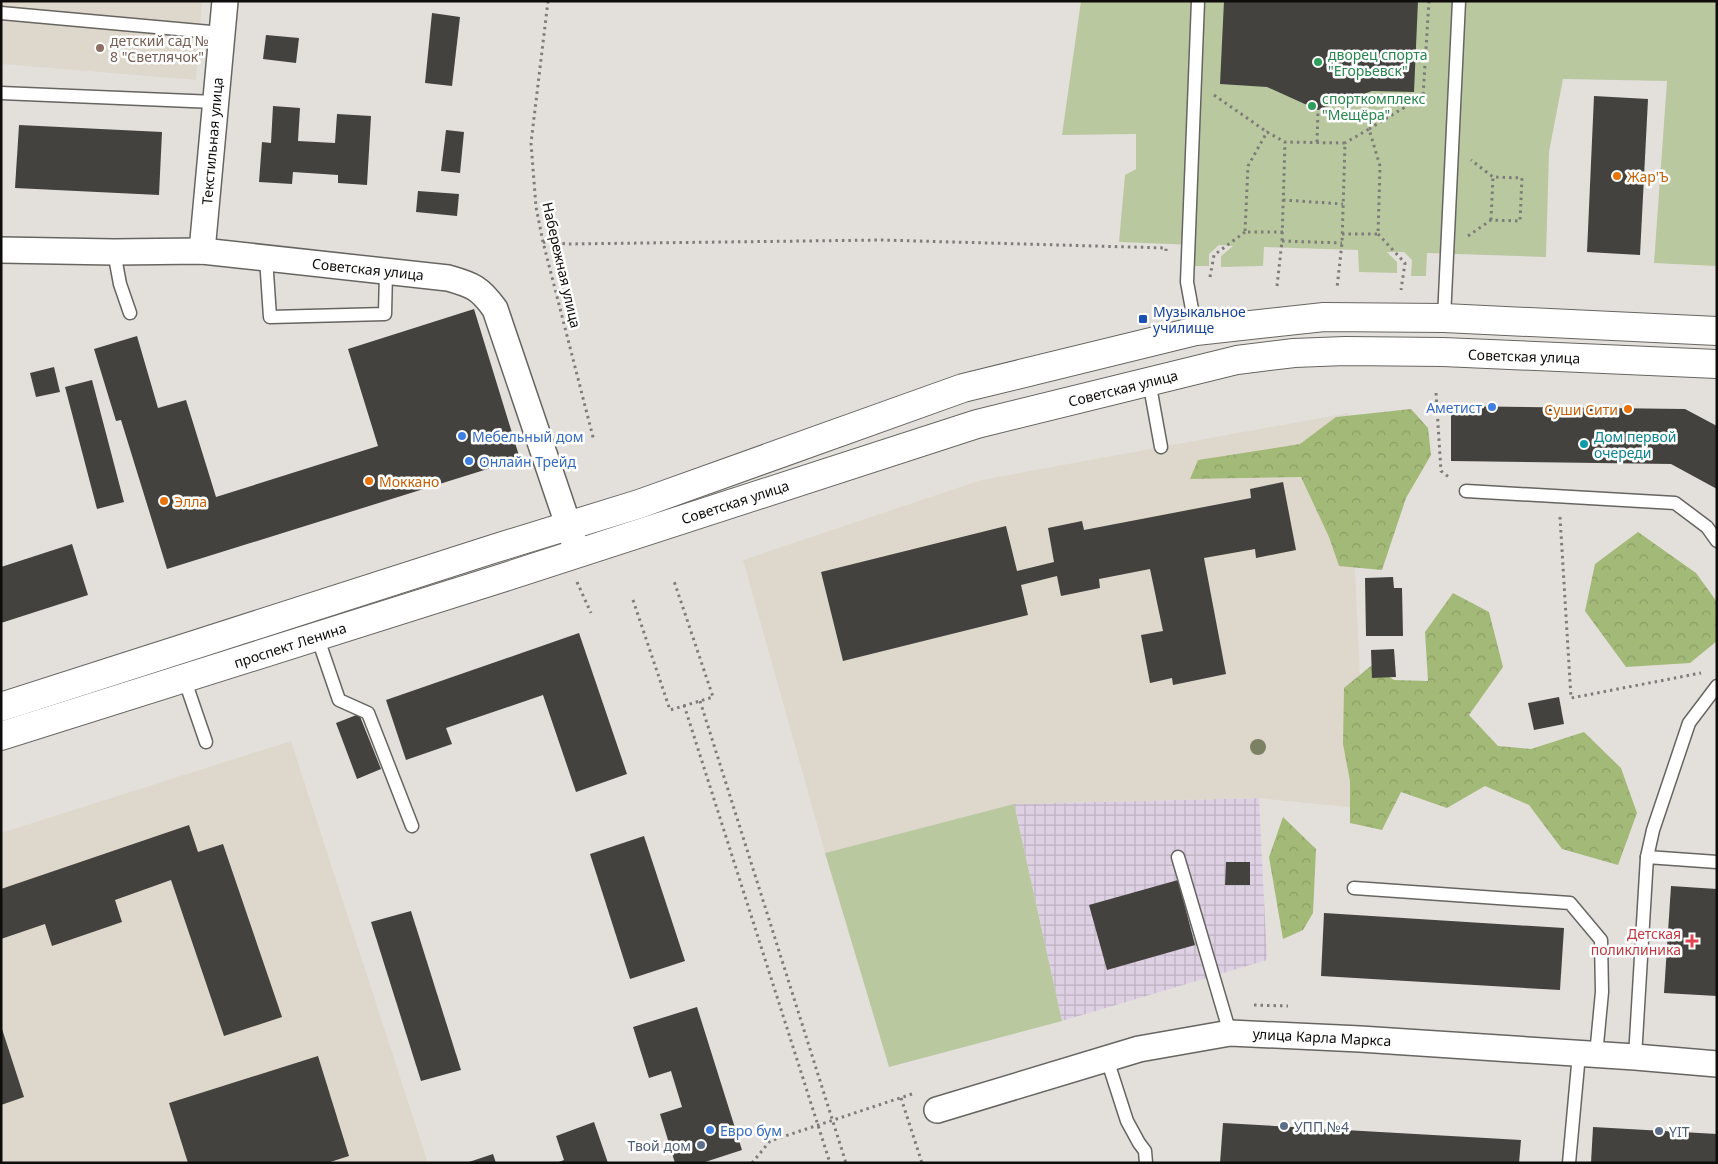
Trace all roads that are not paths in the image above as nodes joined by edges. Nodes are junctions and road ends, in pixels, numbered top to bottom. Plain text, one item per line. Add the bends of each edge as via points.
1 (225, 1) edge
2 (1198, 1) edge
3 (1459, 1) edge
4 (1, 13) edge
5 (222, 33) junction
6 (1, 93) edge
7 (216, 102) junction
8 (1, 250) edge
9 (202, 251) junction
10 (114, 252) junction
11 (266, 258) junction
12 (386, 271) junction
13 (130, 313) dead end
14 (1444, 318) junction
15 (1196, 331) junction
16 (1717, 332) edge
17 (1717, 364) edge
18 (1149, 381) junction
19 (1161, 447) dead end
20 (1466, 491) road end
21 (569, 526) junction
22 (1717, 541) edge
23 (578, 552) junction
24 (317, 636) junction
25 (184, 678) junction
26 (1717, 686) edge
27 (1, 707) edge
28 (1, 736) edge
29 (206, 742) dead end
30 (412, 826) dead end
31 (1178, 857) dead end
32 (1647, 858) junction
33 (1717, 862) edge
34 (1354, 888) dead end
35 (1230, 1033) junction
36 (1588, 1054) junction
37 (1635, 1057) junction
38 (1107, 1059) junction
39 (1717, 1064) edge
40 (937, 1110) dead end
41 (1146, 1163) edge
42 (1568, 1163) edge

1 - 5 street, Текстильная улица
2 - 15 lane via 1187,282
3 - 14 lane
4 - 5 lane
5 - 7 street, Текстильная улица
6 - 7 lane
7 - 9 street, Текстильная улица
8 - 10 street, Советская улица
9 - 10 street, Советская улица
9 - 11 street, Советская улица
10 - 13 lane
11 - 12 street, Советская улица
11 - 12 lane via 270,317 384,314
12 - 21 street, Советская улица via 448,278 468,284 484,294 495,309
14 - 15 main road, Советская улица via 1324,317
14 - 16 main road, Советская улица
15 - 21 main road, Советская улица via 963,388
17 - 18 main road, Советская улица via 1443,352 1294,353 1237,360
18 - 19 lane
18 - 23 main road, Советская улица via 978,424
20 - 22 lane via 1675,503 1707,527
21 - 23 street, Советская улица
21 - 27 main road
23 - 24 main road, проспект Ленина
24 - 25 main road, проспект Ленина
24 - 30 lane via 339,700 368,712
25 - 28 main road, проспект Ленина
25 - 29 lane
26 - 32 lane via 1689,723 1653,830
31 - 35 lane
32 - 33 lane
32 - 37 lane
34 - 36 lane via 1570,903 1600,940 1602,992
35 - 36 street, улица Карла Маркса
35 - 38 street, улица Карла Маркса via 1139,1049
36 - 37 street, улица Карла Маркса
36 - 42 lane
37 - 39 street, улица Карла Маркса
38 - 40 street, улица Карла Маркса
38 - 41 lane via 1127,1121 1145,1151

